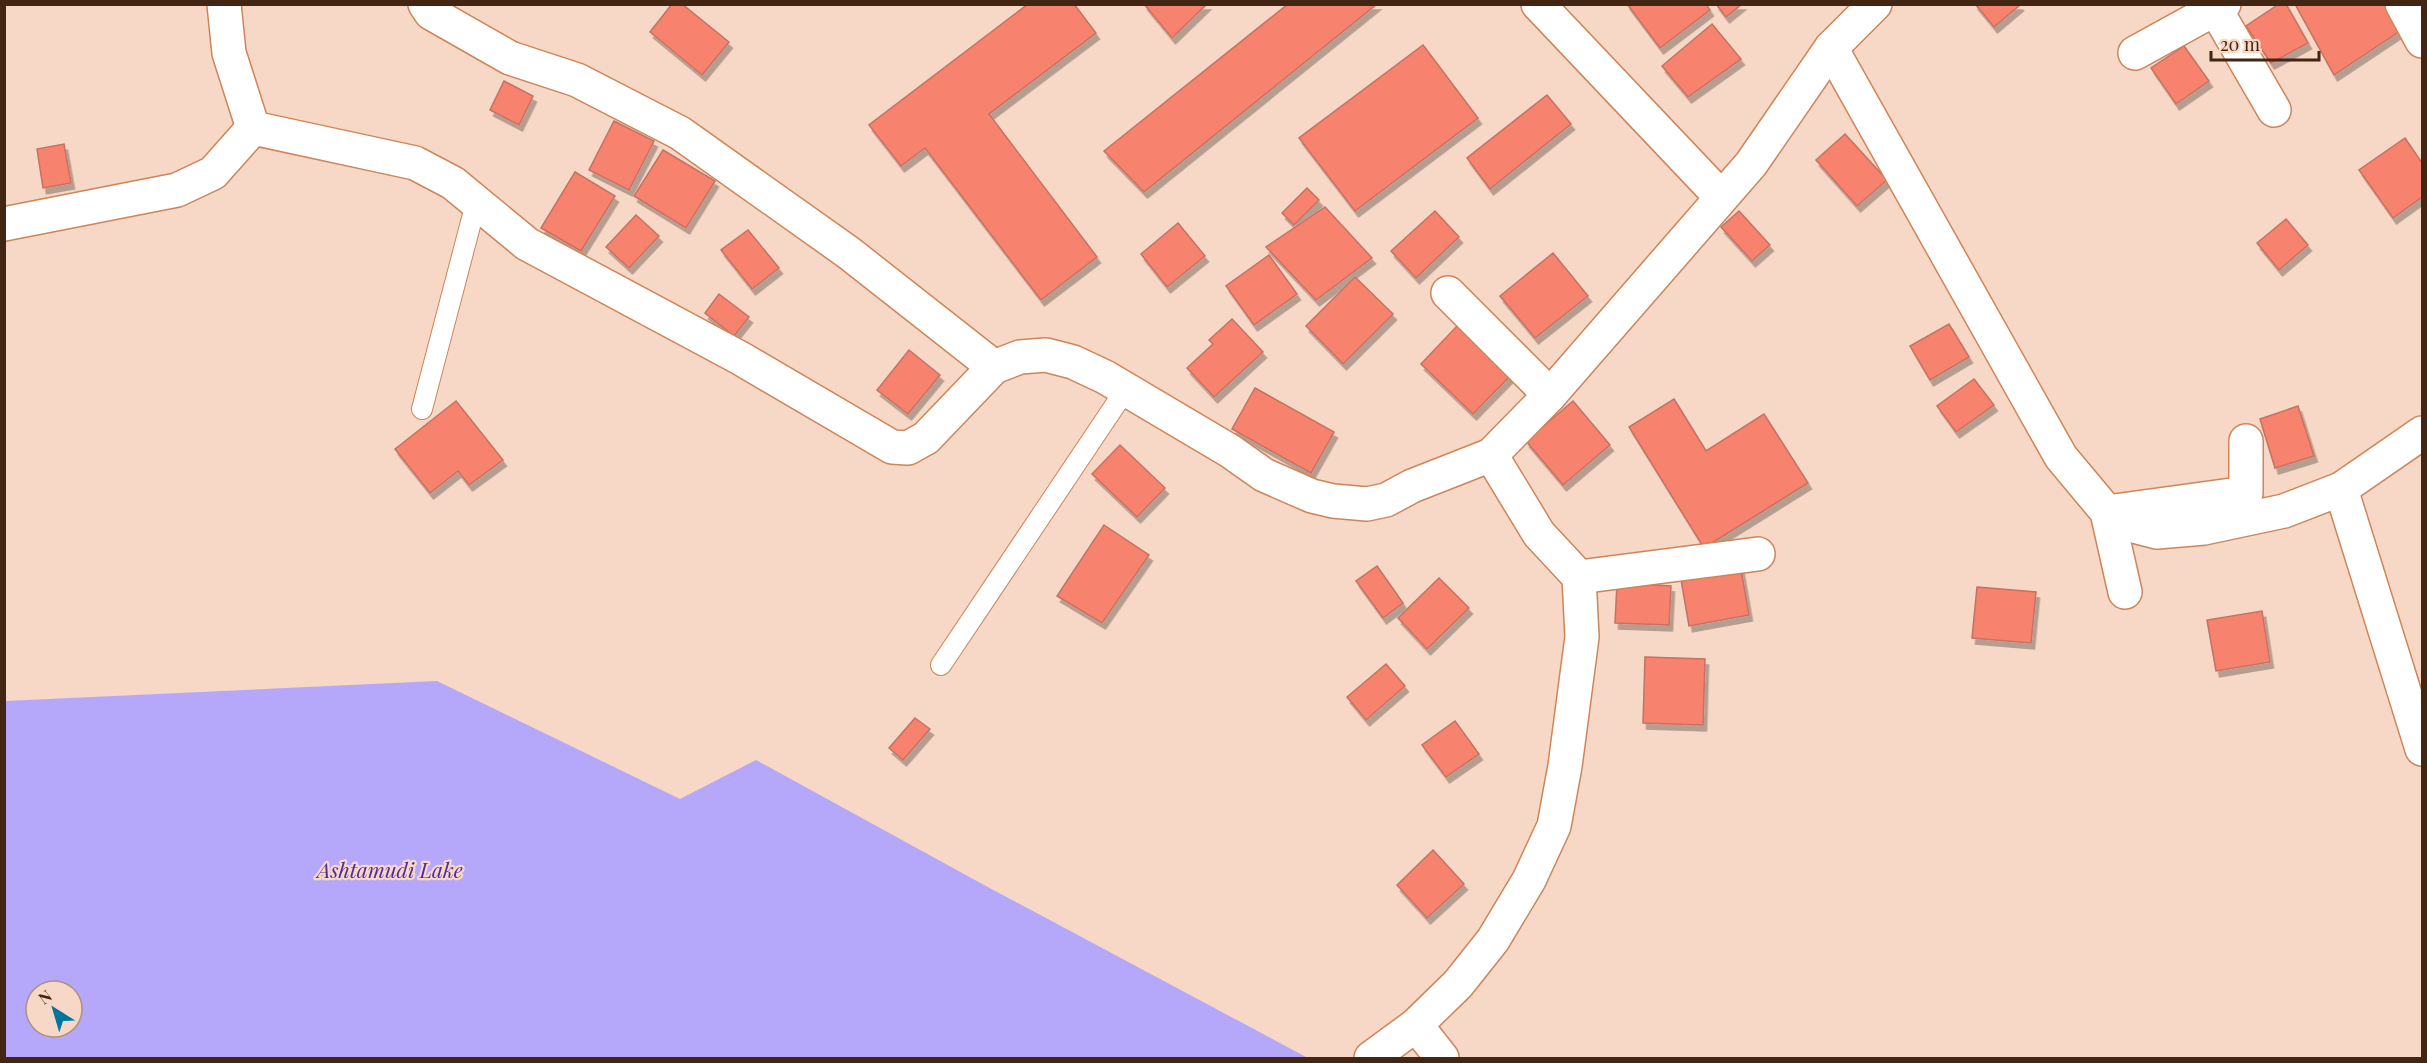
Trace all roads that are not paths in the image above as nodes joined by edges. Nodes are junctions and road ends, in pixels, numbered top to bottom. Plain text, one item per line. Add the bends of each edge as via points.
1 (225, 4) edge
2 (425, 4) edge
3 (1538, 4) edge
4 (1875, 4) edge
5 (2402, 4) edge
6 (2220, 7) edge
7 (2422, 41) edge
8 (1831, 48) junction
9 (2135, 53) dead end
10 (2274, 110) dead end
11 (253, 128) junction
12 (1721, 197) junction
13 (476, 203) junction
14 (4, 224) edge
15 (1448, 293) dead end
16 (994, 367) junction
17 (1126, 389) junction
18 (1550, 395) junction
19 (422, 409) dead end
20 (2422, 433) edge
21 (2246, 441) dead end
22 (1491, 454) junction
23 (2341, 489) junction
24 (2107, 512) junction
25 (1758, 555) dead end
26 (1579, 577) junction
27 (2126, 592) dead end
28 (940, 666) dead end
29 (2422, 749) edge
30 (1416, 1025) junction
31 (1371, 1059) edge
32 (1442, 1059) edge

1 - 11 street via 229,53
2 - 16 street via 431,13 510,58 577,80 680,133 849,252
3 - 12 street
4 - 8 street
5 - 7 street
6 - 9 street
6 - 10 street
8 - 12 street via 1751,164
8 - 24 street via 2061,458
11 - 13 street via 415,163 453,183
11 - 14 street via 213,173 177,190
12 - 18 street
13 - 16 street via 527,244 740,358 892,447 908,448 926,438
13 - 19 lane
15 - 18 street
16 - 17 street via 1020,357 1046,355 1073,362
17 - 22 street via 1264,475 1333,501 1367,504 1386,500
17 - 28 lane
18 - 22 street
20 - 23 street
21 - 24 street via 2246,493
22 - 26 street via 1539,534
23 - 24 street via 2284,511 2204,528 2157,532 2130,525
23 - 29 street
24 - 27 street
25 - 26 street
26 - 30 street via 1582,637 1554,826 1529,880 1493,940 1458,984
30 - 31 street
30 - 32 street

